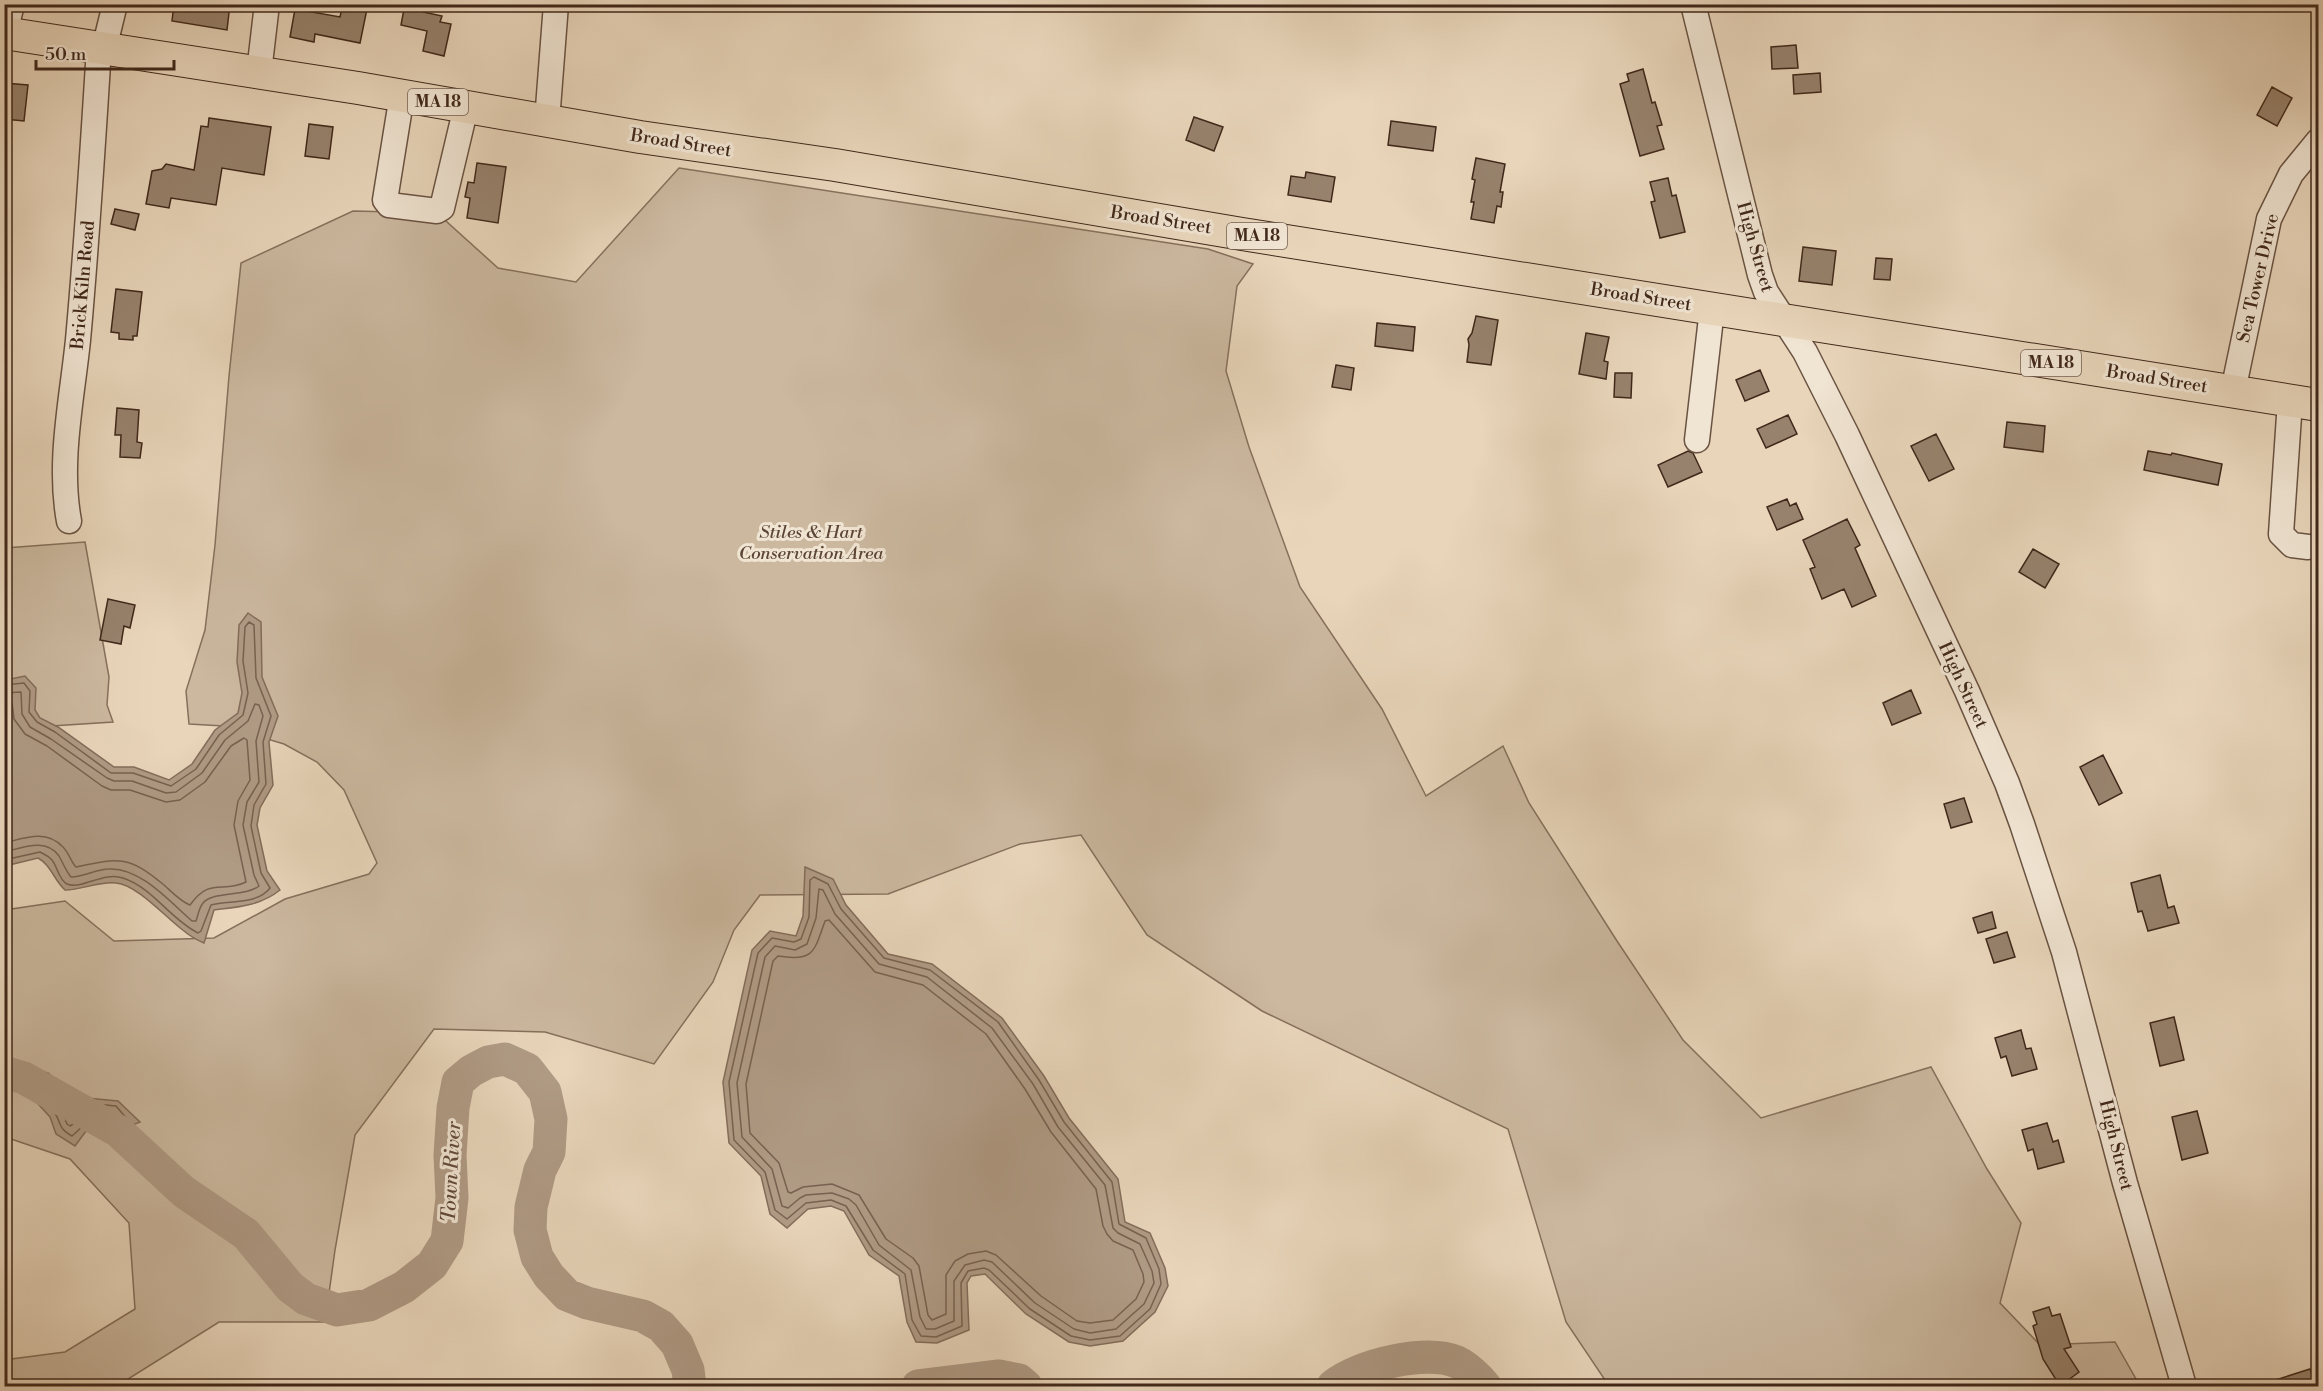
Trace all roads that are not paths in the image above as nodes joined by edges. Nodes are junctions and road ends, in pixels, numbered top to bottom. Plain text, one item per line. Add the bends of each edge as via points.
1 (114, 4) edge
2 (267, 4) edge
3 (556, 4) edge
4 (1693, 4) edge
5 (7, 23) edge
6 (102, 48) junction
7 (259, 72) junction
8 (402, 95) junction
9 (466, 106) junction
10 (547, 121) junction
11 (2319, 141) edge
12 (1712, 309) junction
13 (1783, 320) junction
14 (2234, 391) junction
15 (2304, 403) edge
16 (1697, 440) dead end
17 (69, 521) dead end
18 (2308, 547) dead end
19 (2184, 1386) edge

1 - 6 street, Brick Kiln Road
2 - 7 street
3 - 10 street
4 - 13 street, High Street via 1760,275
5 - 6 main road, Broad Street / MA 18
6 - 7 main road, Broad Street / MA 18
6 - 17 street, Brick Kiln Road via 65,458
7 - 8 main road, Broad Street / MA 18
8 - 9 main road, Broad Street / MA 18
8 - 9 street via 385,200 389,206 437,211 442,208
9 - 10 main road, Broad Street / MA 18
10 - 12 main road, Broad Street / MA 18
11 - 14 street, Sea Tower Drive via 2291,174 2269,219
12 - 13 main road, Broad Street / MA 18
12 - 16 street
13 - 14 main road, Broad Street / MA 18
13 - 19 street, High Street via 1805,352 1847,435 1983,728 2022,824 2064,952 2125,1184
14 - 15 main road, Broad Street / MA 18
15 - 18 street via 2281,534 2292,545

